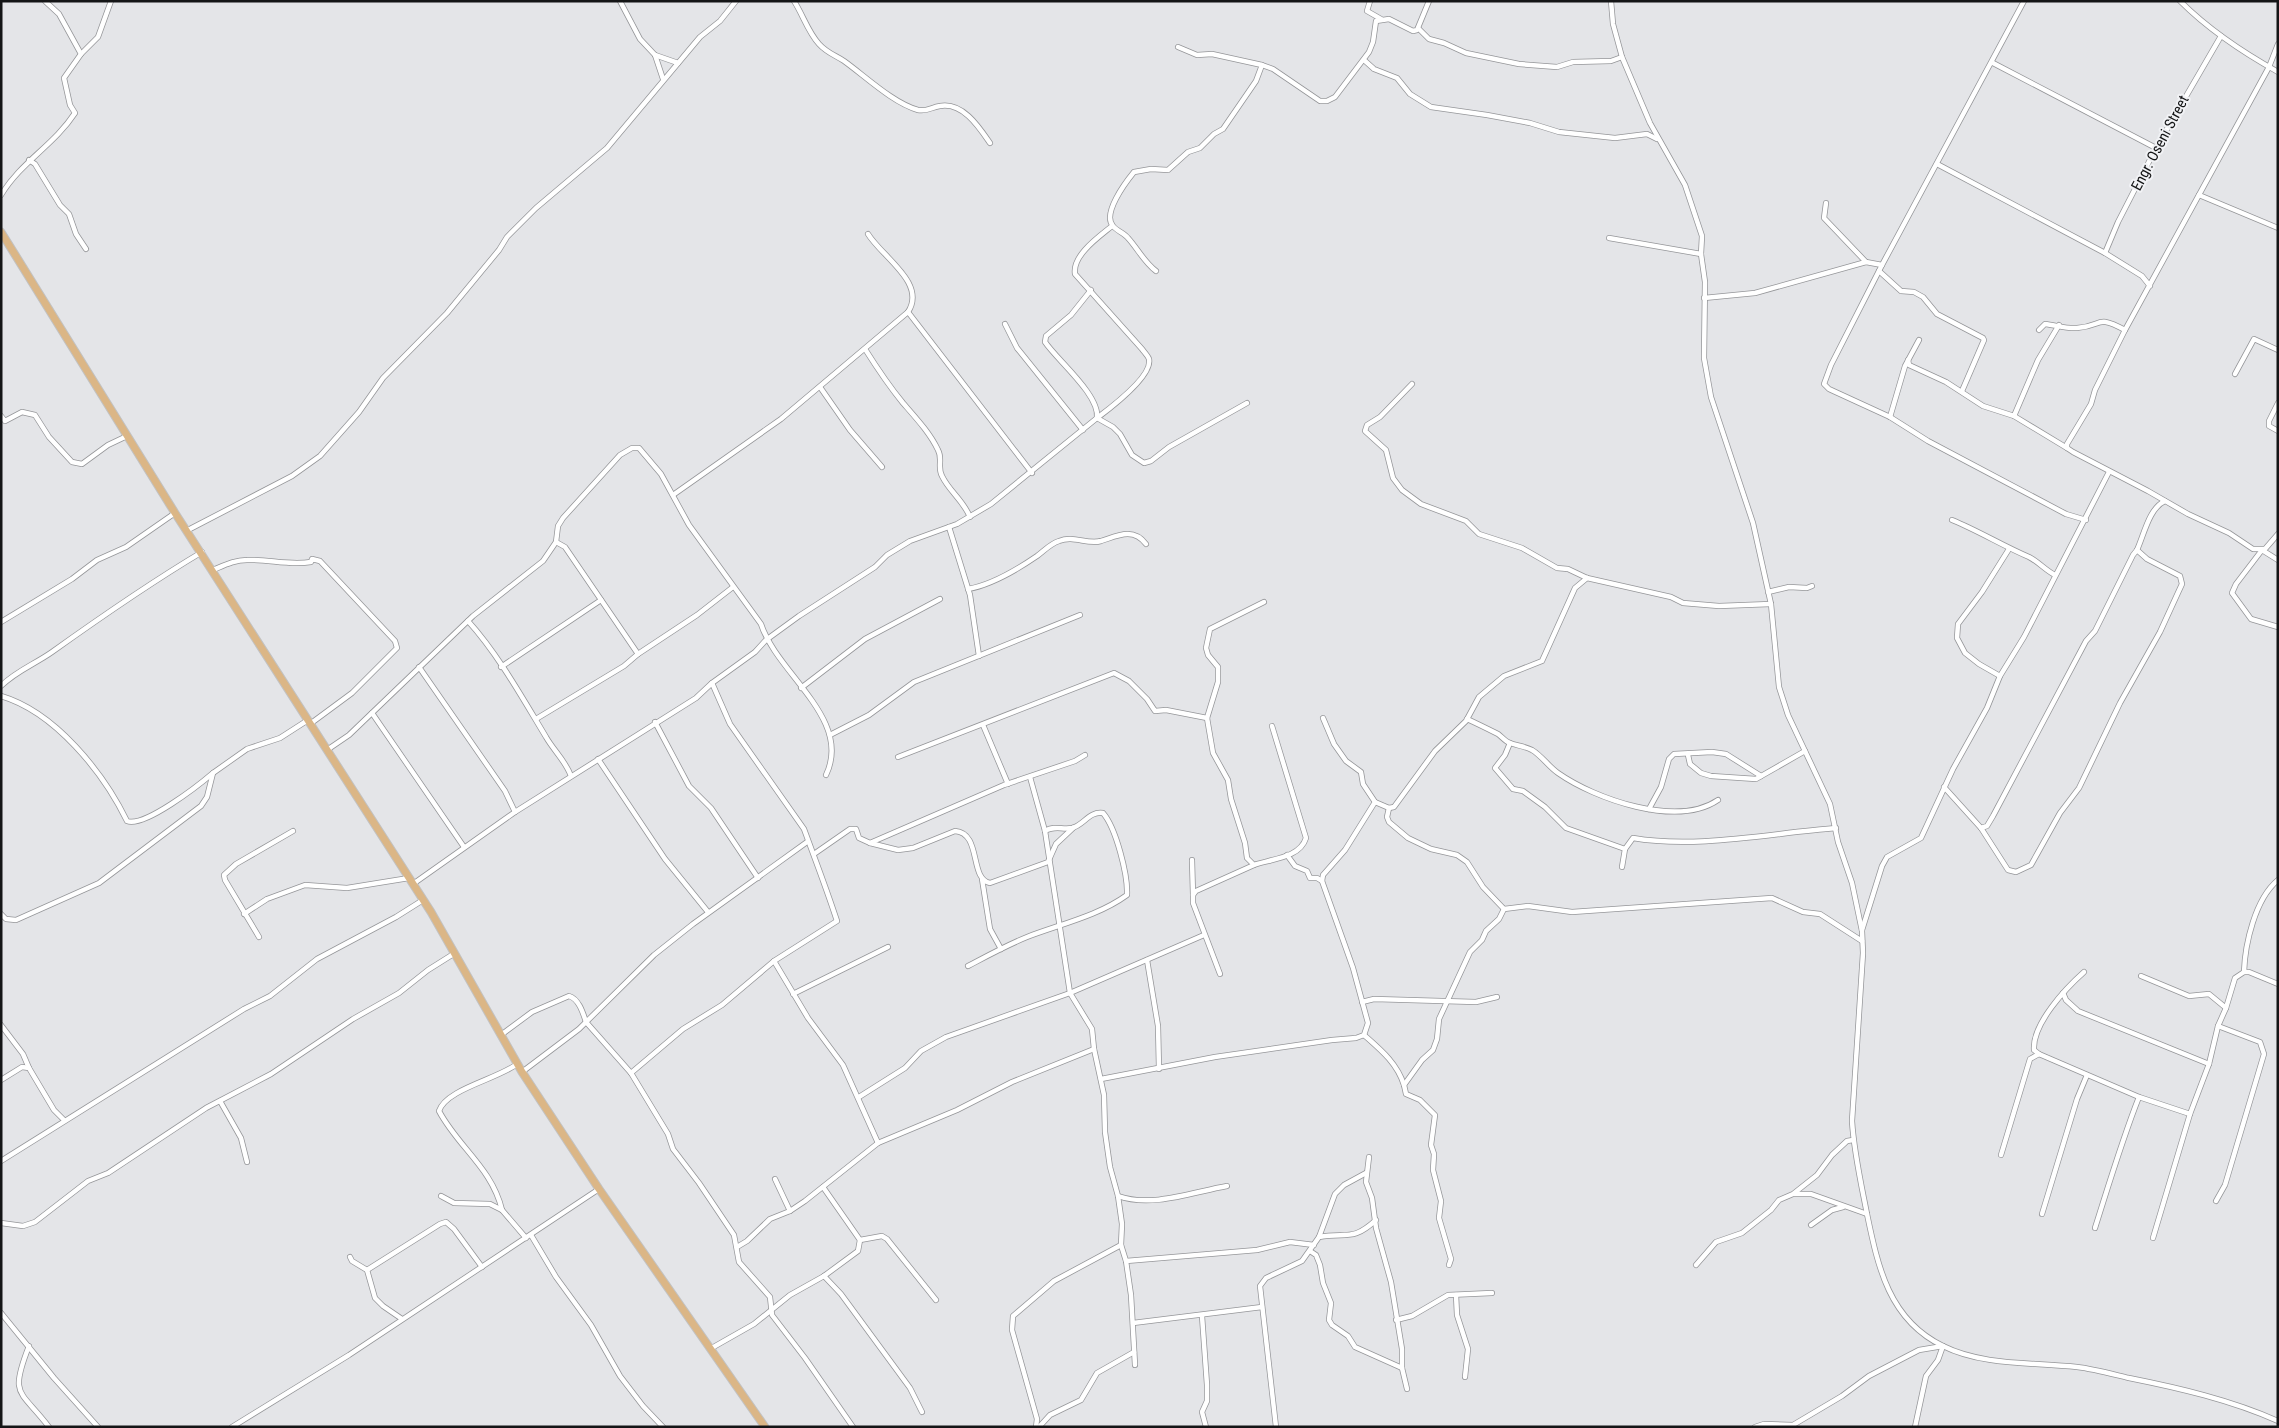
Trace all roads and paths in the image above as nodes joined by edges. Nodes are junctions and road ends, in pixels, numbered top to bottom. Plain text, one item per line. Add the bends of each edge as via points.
1 (45, 1) edge
2 (112, 1) edge
3 (620, 1) edge
4 (736, 1) edge
5 (794, 1) edge
6 (1370, 1) edge
7 (1429, 1) edge
8 (1611, 1) edge
9 (2024, 1) edge
10 (2180, 1) edge
11 (1381, 19) junction
12 (1419, 29) junction
13 (2221, 36) junction
14 (2278, 44) edge
15 (1178, 47) dead end
16 (81, 54) junction
17 (655, 55) junction
18 (1622, 57) junction
19 (1364, 60) junction
20 (1993, 62) junction
21 (678, 63) junction
22 (1262, 65) junction
23 (2269, 67) junction
24 (2278, 72) edge
25 (663, 79) junction
26 (1659, 140) junction
27 (990, 143) dead end
28 (2156, 148) junction
29 (29, 160) junction
30 (1937, 164) junction
31 (1, 195) edge
32 (2199, 195) junction
33 (1826, 203) dead end
34 (1112, 226) junction
35 (2278, 228) edge
36 (1, 232) edge
37 (868, 234) dead end
38 (1609, 238) dead end
39 (86, 249) dead end
40 (2104, 253) junction
41 (1701, 254) junction
42 (1866, 262) junction
43 (1882, 264) junction
44 (1156, 271) dead end
45 (1880, 271) junction
46 (2150, 286) junction
47 (1091, 290) junction
48 (1704, 298) junction
49 (908, 312) junction
50 (1005, 324) dead end
51 (2059, 325) junction
52 (2039, 330) dead end
53 (2126, 330) junction
54 (1919, 340) dead end
55 (865, 349) junction
56 (2278, 350) edge
57 (1908, 360) junction
58 (2235, 374) dead end
59 (1412, 384) dead end
60 (820, 387) junction
61 (1962, 391) junction
62 (2278, 403) edge
63 (1247, 404) dead end
64 (1, 416) edge
65 (2014, 416) junction
66 (1890, 417) junction
67 (1097, 418) junction
68 (1082, 430) junction
69 (2278, 431) edge
70 (129, 435) junction
71 (2067, 448) junction
72 (882, 467) dead end
73 (2109, 472) junction
74 (1032, 473) junction
75 (672, 494) junction
76 (2165, 501) junction
77 (176, 513) junction
78 (970, 517) junction
79 (1952, 520) dead end
80 (2086, 520) junction
81 (949, 527) junction
82 (188, 530) junction
83 (2278, 534) edge
84 (556, 542) junction
85 (1146, 544) dead end
86 (2009, 549) junction
87 (2137, 550) junction
88 (2262, 550) junction
89 (202, 552) junction
90 (2278, 560) edge
91 (214, 570) junction
92 (2055, 575) junction
93 (1587, 578) junction
94 (1812, 586) dead end
95 (733, 587) junction
96 (968, 589) junction
97 (1768, 592) junction
98 (940, 599) dead end
99 (601, 600) junction
100 (1264, 602) dead end
101 (1771, 604) junction
102 (1080, 615) dead end
103 (468, 621) junction
104 (1, 622) edge
105 (2278, 627) edge
106 (766, 640) junction
107 (638, 654) junction
108 (979, 656) junction
109 (419, 667) junction
110 (501, 667) junction
111 (2000, 676) junction
112 (712, 683) junction
113 (1, 686) edge
114 (801, 688) junction
115 (1, 696) edge
116 (372, 713) junction
117 (1207, 718) junction
118 (1323, 718) dead end
119 (536, 719) junction
120 (1467, 719) junction
121 (309, 722) junction
122 (655, 722) junction
123 (983, 725) junction
124 (1272, 726) dead end
125 (830, 735) junction
126 (1510, 743) junction
127 (327, 750) junction
128 (1805, 751) junction
129 (1085, 755) dead end
130 (1688, 755) junction
131 (898, 757) dead end
132 (598, 759) junction
133 (213, 773) junction
134 (826, 775) dead end
135 (571, 776) junction
136 (1760, 776) junction
137 (1030, 777) junction
138 (1008, 784) junction
139 (1944, 787) junction
140 (1718, 800) dead end
141 (1375, 802) junction
142 (1389, 808) junction
143 (1649, 809) junction
144 (515, 812) junction
145 (1072, 828) junction
146 (1836, 828) junction
147 (1981, 828) junction
148 (1045, 830) junction
149 (294, 831) dead end
150 (807, 842) junction
151 (870, 843) junction
152 (464, 847) junction
153 (1625, 849) junction
154 (814, 854) junction
155 (1287, 855) junction
156 (1192, 860) dead end
157 (1048, 862) junction
158 (1254, 865) junction
159 (1622, 866) dead end
160 (758, 878) junction
161 (982, 878) junction
162 (2278, 880) edge
163 (411, 881) junction
164 (1322, 881) junction
165 (1193, 895) junction
166 (423, 900) junction
167 (1504, 909) junction
168 (708, 912) junction
169 (1, 914) edge
170 (244, 914) junction
171 (1061, 926) junction
172 (1862, 931) junction
173 (1204, 935) junction
174 (259, 937) dead end
175 (1862, 941) junction
176 (888, 947) dead end
177 (1001, 949) junction
178 (455, 953) junction
179 (1147, 960) junction
180 (774, 961) junction
181 (968, 966) dead end
182 (2084, 972) dead end
183 (2244, 972) junction
184 (1220, 974) dead end
185 (2141, 976) dead end
186 (2278, 984) edge
187 (1070, 993) junction
188 (2063, 993) junction
189 (794, 994) junction
190 (1498, 998) dead end
191 (1362, 1002) junction
192 (1447, 1002) junction
193 (2226, 1008) junction
194 (586, 1022) junction
195 (1, 1025) edge
196 (2218, 1026) junction
197 (501, 1035) junction
198 (1364, 1035) junction
199 (1094, 1048) junction
200 (2039, 1054) junction
201 (517, 1064) junction
202 (2209, 1064) junction
203 (29, 1068) junction
204 (1159, 1069) junction
205 (522, 1072) junction
206 (631, 1073) junction
207 (2088, 1075) junction
208 (1101, 1079) junction
209 (1, 1080) edge
210 (1404, 1085) junction
211 (859, 1097) junction
212 (2139, 1097) junction
213 (220, 1101) junction
214 (2190, 1114) junction
215 (64, 1120) junction
216 (1853, 1140) junction
217 (878, 1143) junction
218 (2001, 1155) dead end
219 (1369, 1157) dead end
220 (1, 1161) edge
221 (246, 1162) dead end
222 (1366, 1173) junction
223 (775, 1179) dead end
224 (1226, 1186) dead end
225 (823, 1187) junction
226 (599, 1189) junction
227 (1793, 1194) junction
228 (441, 1196) dead end
229 (1118, 1196) junction
230 (2216, 1202) dead end
231 (1843, 1206) junction
232 (502, 1210) junction
233 (790, 1211) junction
234 (1867, 1214) junction
235 (2042, 1214) dead end
236 (1376, 1220) junction
237 (1, 1223) edge
238 (1810, 1225) dead end
239 (2095, 1228) dead end
240 (531, 1234) junction
241 (1319, 1237) junction
242 (526, 1238) junction
243 (2153, 1238) dead end
244 (860, 1240) junction
245 (1121, 1245) junction
246 (1314, 1245) junction
247 (737, 1246) junction
248 (1310, 1251) junction
249 (350, 1257) dead end
250 (1126, 1261) junction
251 (1449, 1265) dead end
252 (1696, 1265) dead end
253 (482, 1267) junction
254 (366, 1270) junction
255 (824, 1276) junction
256 (1492, 1293) dead end
257 (1456, 1295) junction
258 (936, 1300) dead end
259 (1262, 1307) junction
260 (772, 1308) junction
261 (1, 1313) edge
262 (1202, 1316) junction
263 (402, 1319) junction
264 (1396, 1320) junction
265 (1133, 1323) junction
266 (29, 1346) junction
267 (1943, 1346) junction
268 (710, 1350) junction
269 (1134, 1352) junction
270 (1135, 1365) dead end
271 (1402, 1368) junction
272 (1466, 1377) dead end
273 (1407, 1389) dead end
274 (922, 1412) dead end
275 (2278, 1421) edge
276 (49, 1427) edge
277 (98, 1427) edge
278 (232, 1427) edge
279 (663, 1427) edge
280 (765, 1427) edge
281 (853, 1427) edge
282 (1037, 1427) edge
283 (1206, 1427) edge
284 (1276, 1427) edge
285 (1755, 1427) edge
286 (1915, 1427) edge

1 - 16 street via 59,14
2 - 16 street via 98,37
3 - 17 street via 640,39
4 - 21 street
5 - 27 street via 811,33 830,55 919,110 952,106 973,119
6 - 11 street via 1367,11
7 - 12 street
8 - 18 street
9 - 20 street
10 - 13 street
11 - 12 street via 1389,19 1413,31
11 - 19 street via 1376,21 1373,42
12 - 18 street via 1429,39 1466,53 1519,64 1557,67 1573,62 1611,61
13 - 23 street
13 - 28 street, Engr. Oseni Street
14 - 23 street
15 - 22 street via 1197,55 1212,54
16 - 29 street via 64,78 75,113 55,140
17 - 21 street
17 - 25 street
18 - 26 street
19 - 22 street via 1335,98 1327,101 1320,101
19 - 26 street via 1374,69 1397,78 1410,94 1431,107 1530,123 1559,132 1615,138 1647,134
20 - 28 street
20 - 30 street
21 - 25 street
22 - 34 street via 1256,81 1223,130 1200,148 1188,152 1168,170 1151,168 1134,172 1110,208
23 - 24 street
23 - 32 street
25 - 82 street via 607,148 507,237 447,313 383,378 320,456 292,476
26 - 41 street via 1688,191 1702,236
28 - 40 street, Engr. Oseni Street
29 - 31 street
29 - 39 street via 69,214
30 - 40 street
30 - 43 street
32 - 35 street
32 - 46 street
33 - 42 street via 1824,218
34 - 44 street via 1127,237
34 - 47 street via 1096,239 1074,268 1075,274
36 - 70 main road
37 - 49 street via 914,291 914,303
38 - 41 street
40 - 46 street via 2142,276
41 - 48 street
42 - 43 street
42 - 48 street via 1755,293
43 - 45 street
45 - 61 street via 1901,291 1923,297 1937,314 1983,338
45 - 66 street via 1830,365 1824,384
46 - 53 street
47 - 67 street via 1071,315 1046,336 1045,342 1083,387 1097,410
47 - 67 street via 1149,359 1142,378
48 - 97 street via 1704,358 1710,397 1753,523
49 - 55 street
49 - 74 street
50 - 68 street via 1017,348
51 - 52 street via 2045,324
51 - 53 street via 2074,328 2108,321
51 - 65 street via 2038,360
53 - 71 street
54 - 57 street
55 - 60 street
55 - 78 street via 939,450 941,475 966,506
56 - 58 street via 2254,339
57 - 61 street via 1909,365
57 - 66 street
59 - 93 street via 1365,430 1386,450 1393,478 1402,490 1421,504 1466,521 1479,534 1522,548 1557,568 1568,569
60 - 72 street via 850,430
60 - 75 street via 781,419
61 - 65 street via 1983,406
62 - 69 street via 2269,421 2269,426
63 - 67 street via 1144,463 1132,454 1113,427
64 - 70 street via 5,421 22,412 35,415 49,437 77,464
65 - 71 street
66 - 80 street via 1928,441 2066,514
67 - 68 street
68 - 74 street
70 - 77 main road
71 - 73 street
73 - 76 street
73 - 80 street
74 - 78 street
75 - 84 street via 661,474 639,448 632,448 620,455 563,518 558,526
75 - 95 street via 689,525
76 - 87 street via 2159,503 2155,510
76 - 88 street via 2254,549
77 - 82 main road
77 - 104 street
78 - 81 street
79 - 86 street
80 - 92 street
81 - 96 street
81 - 106 street via 910,541
82 - 89 main road
83 - 88 street
84 - 99 street via 565,547
84 - 103 street via 543,562
85 - 96 street via 1134,534 1116,534 1099,542 1068,538 1050,545 1012,571
86 - 92 street via 2029,557
86 - 111 street via 1958,624 1957,632 1965,653
87 - 147 street via 1993,816 1987,826
87 - 147 street via 2147,559 2180,576 2182,584 2078,788 2031,865 2023,871 2008,870
88 - 90 street
88 - 105 street via 2232,593 2251,620
89 - 91 main road
89 - 113 street via 147,585
91 - 121 main road
91 - 121 street via 248,560 294,564 320,561 398,644 352,693
92 - 111 street
93 - 101 street via 1693,604
93 - 120 street via 1575,588 1546,656 1504,676 1480,697
94 - 97 street
95 - 106 street via 761,624
95 - 107 street
96 - 108 street
97 - 101 street
98 - 114 street via 865,639
99 - 107 street
99 - 110 street
100 - 117 street via 1210,628 1206,648 1218,667 1218,682
101 - 128 street via 1779,687
102 - 108 street
103 - 109 street
103 - 110 street
106 - 112 street via 755,652
106 - 114 street
107 - 119 street via 624,666
108 - 125 street via 914,682 877,711
109 - 116 street
109 - 144 street via 505,790
110 - 119 street
111 - 139 street via 1987,708
112 - 122 street via 696,698
112 - 150 street via 730,724 804,829
114 - 125 street via 822,715
115 - 133 street via 49,720 108,787 130,823 186,796
116 - 127 street
116 - 152 street
117 - 123 street via 1155,711 1129,681 1114,673
117 - 158 street via 1213,752 1228,780 1247,858
118 - 141 street via 1334,744 1360,772 1363,784
119 - 135 street via 566,762
120 - 126 street
120 - 142 street via 1435,751 1400,801
121 - 127 main road
121 - 133 street via 280,738 247,749
122 - 132 street
122 - 160 street via 689,786 710,808
123 - 131 street
123 - 138 street
124 - 155 street via 1306,838 1303,846
125 - 134 street via 833,755
126 - 143 street via 1532,751 1557,772 1593,793
126 - 153 street via 1495,768 1513,789 1522,791 1545,807 1566,828
127 - 163 main road
128 - 136 street
128 - 146 street via 1830,804
129 - 137 street
130 - 136 street via 1726,754
130 - 136 street via 1690,764 1701,774 1756,779
130 - 143 street via 1674,754 1669,759 1661,787
132 - 135 street
132 - 168 street via 665,859
133 - 169 street via 207,797 201,806 100,883 16,920
135 - 144 street
137 - 138 street
137 - 148 street
138 - 151 street
139 - 147 street
139 - 172 street via 1921,838 1893,853 1882,866
140 - 143 street via 1706,808 1685,812
141 - 142 street
141 - 164 street via 1345,850 1323,875
142 - 167 street via 1387,818 1400,832 1430,849 1457,855 1467,862 1483,887
144 - 152 street
145 - 148 street
145 - 157 street via 1056,844
145 - 171 street via 1096,813 1104,813 1113,829 1128,885 1127,895 1117,903
146 - 153 street via 1720,840 1633,838
146 - 172 street
148 - 157 street
149 - 170 street via 236,864 224,875
150 - 154 street
150 - 160 street
151 - 154 street via 859,838 856,829 850,829
151 - 161 street via 898,850 961,831 971,843
152 - 163 street
153 - 159 street
154 - 180 street via 837,921
155 - 158 street
155 - 164 street via 1295,866 1307,871 1310,878
156 - 165 street
157 - 161 street via 990,884
157 - 171 street
158 - 165 street
160 - 168 street
161 - 177 street via 988,922
162 - 183 street via 2251,925
163 - 166 main road
163 - 170 street via 346,888 305,885 267,899
164 - 191 street
165 - 173 street
166 - 178 main road
166 - 215 street via 317,959 270,996
167 - 175 street via 1528,906 1572,912 1772,898 1803,912 1820,914
167 - 192 street via 1470,952
168 - 194 street via 654,955
170 - 174 street
171 - 177 street
171 - 187 street
172 - 175 street
173 - 179 street
173 - 184 street
175 - 216 street
176 - 189 street
177 - 181 street
178 - 197 main road
178 - 213 street via 271,1074
179 - 187 street
179 - 204 street via 1158,1026
180 - 189 street
180 - 206 street via 708,1016 684,1029
182 - 188 street
183 - 186 street
183 - 193 street via 2235,978
185 - 193 street via 2190,996 2209,994
187 - 199 street via 1092,1029
187 - 211 street via 946,1037 921,1051 905,1068
188 - 200 street via 2034,1042 2034,1050
188 - 202 street via 2078,1011
189 - 211 street via 843,1065
190 - 192 street
191 - 192 street via 1374,999
191 - 198 street via 1368,1023
192 - 210 street via 1439,1019 1434,1050 1422,1060
193 - 196 street
194 - 197 street via 574,997 569,996 532,1012
194 - 205 street
194 - 206 street
195 - 203 street via 24,1054
196 - 202 street
196 - 230 street via 2260,1042 2264,1054 2225,1186
197 - 201 main road
198 - 204 street via 1215,1057
198 - 210 street via 1388,1056 1400,1072
199 - 208 street
199 - 217 street
200 - 207 street
200 - 218 street via 2030,1059
201 - 205 main road
201 - 232 street via 458,1093 441,1104 438,1112 477,1160 495,1190
202 - 214 street
203 - 209 street via 22,1067
203 - 215 street via 54,1110
204 - 208 street
205 - 226 main road
206 - 247 street via 668,1134 672,1149 734,1234
207 - 212 street
207 - 235 street via 2077,1099
208 - 229 street via 1110,1167
210 - 251 street via 1406,1094 1420,1100 1435,1114 1430,1145 1441,1201 1439,1218 1451,1259
211 - 217 street
212 - 214 street
212 - 239 street via 2122,1138
213 - 221 street via 241,1138
213 - 237 street via 108,1173 88,1181 35,1222 23,1226
214 - 243 street
215 - 220 street
216 - 227 street via 1843,1145 1817,1175
216 - 234 street
217 - 225 street
219 - 222 street
222 - 236 street
222 - 241 street via 1335,1194
223 - 233 street
224 - 229 street via 1162,1199
225 - 233 street
225 - 244 street
226 - 240 street
226 - 268 main road
227 - 231 street via 1811,1194
227 - 252 street via 1779,1200 1742,1233 1716,1242
228 - 232 street via 454,1203 478,1202
229 - 245 street
231 - 234 street
231 - 238 street
232 - 242 street
233 - 247 street via 770,1219
234 - 267 street via 1877,1264 1894,1303 1904,1318
236 - 241 street via 1359,1234
236 - 264 street via 1391,1282
240 - 242 street
240 - 279 street via 594,1329 620,1376
241 - 246 street
242 - 253 street
244 - 255 street via 858,1251
244 - 258 street via 882,1236 887,1239
245 - 250 street
245 - 282 street via 1054,1281 1013,1316 1012,1330
246 - 248 street
246 - 250 street via 1290,1242 1258,1250
247 - 260 street via 740,1262 770,1297
248 - 259 street via 1302,1261 1266,1278 1260,1286
248 - 271 street via 1316,1255 1320,1265 1331,1303 1329,1320 1332,1325 1348,1336 1355,1347
249 - 254 street
250 - 265 street
253 - 254 street via 446,1222
253 - 263 street
254 - 263 street via 375,1298
255 - 260 street
255 - 274 street via 841,1294 910,1388
256 - 257 street
257 - 264 street via 1448,1295 1412,1316
257 - 272 street via 1457,1316 1468,1349
259 - 262 street
259 - 284 street
260 - 268 street via 754,1324
260 - 281 street via 772,1316 806,1358
261 - 266 street
262 - 265 street
262 - 283 street via 1207,1385 1202,1412
263 - 278 street via 349,1356
264 - 271 street
265 - 269 street
266 - 276 street via 18,1388
266 - 277 street
267 - 275 street via 2009,1362 2077,1367 2144,1381 2225,1402
267 - 285 street via 1919,1350 1869,1376 1793,1425 1764,1424
267 - 286 street via 1938,1360 1926,1376
268 - 280 main road
269 - 270 street
269 - 282 street via 1097,1373 1081,1400 1050,1415
271 - 273 street

